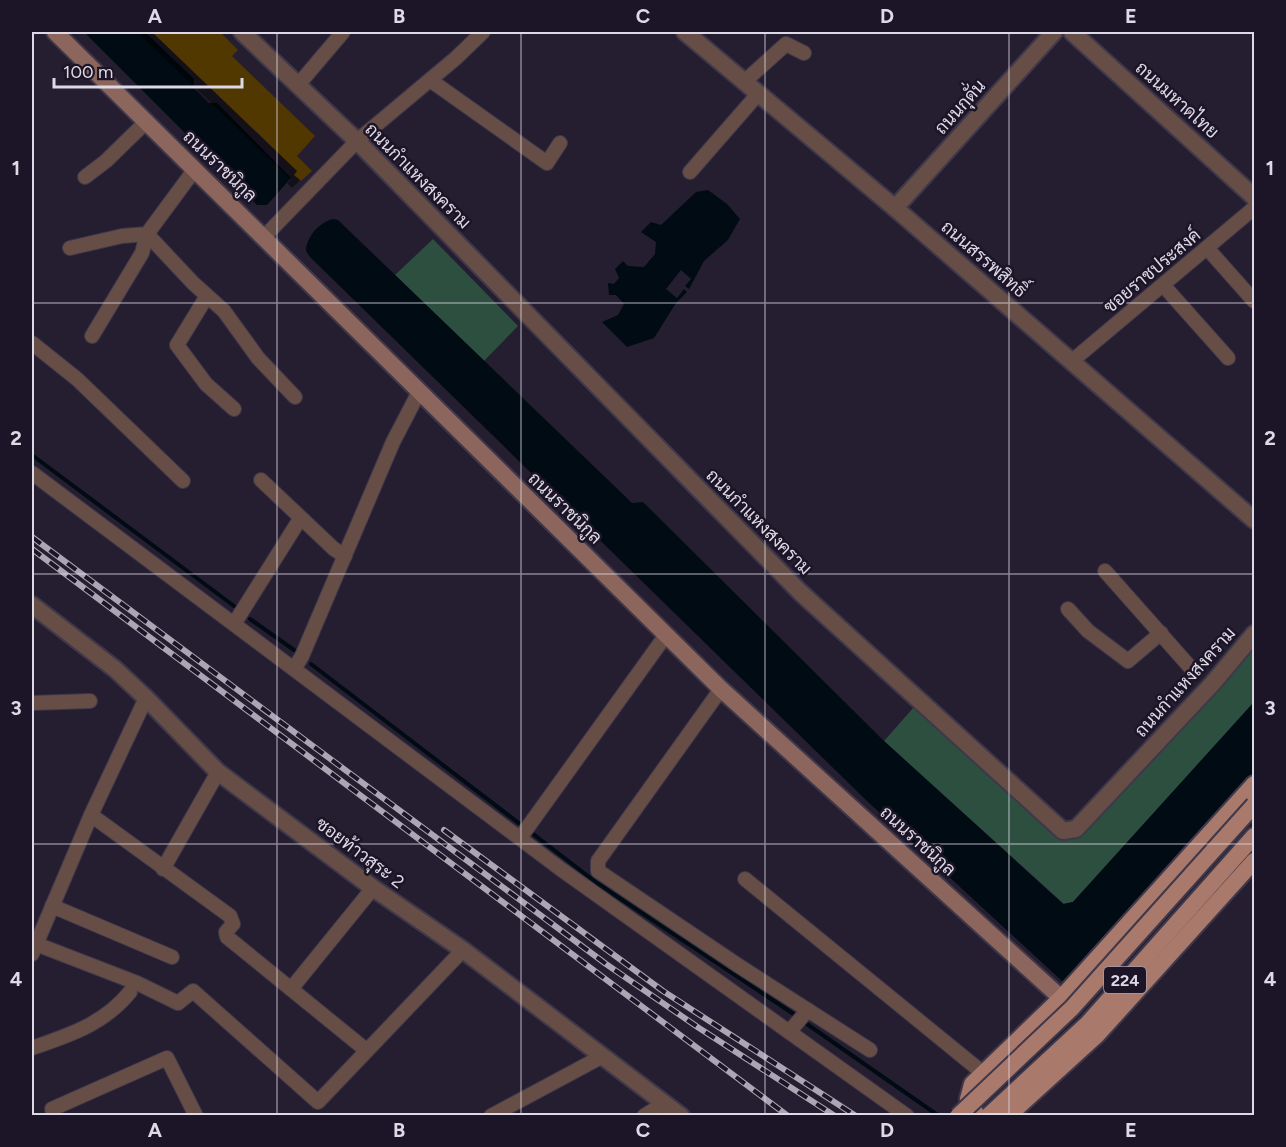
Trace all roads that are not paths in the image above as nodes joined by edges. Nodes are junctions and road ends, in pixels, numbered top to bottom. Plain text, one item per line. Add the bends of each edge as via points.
1 (55, 32) edge
2 (242, 32) edge
3 (343, 32) edge
4 (483, 32) edge
5 (685, 32) edge
6 (1054, 32) edge
7 (1072, 32) edge
8 (804, 53) dead end
9 (430, 80) junction
10 (744, 82) junction
11 (298, 85) junction
12 (758, 94) junction
13 (147, 122) junction
14 (357, 141) junction
15 (560, 143) dead end
16 (195, 169) junction
17 (690, 172) dead end
18 (85, 177) dead end
19 (1254, 197) edge
20 (895, 208) junction
21 (1254, 208) edge
22 (147, 234) junction
23 (264, 237) junction
24 (70, 248) dead end
25 (1207, 248) junction
26 (1163, 285) junction
27 (207, 296) junction
28 (1254, 301) edge
29 (92, 336) dead end
30 (32, 343) edge
31 (1228, 358) dead end
32 (1072, 361) junction
33 (419, 392) junction
34 (295, 397) dead end
35 (234, 409) dead end
36 (32, 472) edge
37 (261, 480) dead end
38 (183, 481) dead end
39 (300, 519) junction
40 (1254, 520) edge
41 (345, 556) junction
42 (1105, 571) dead end
43 (32, 605) edge
44 (1068, 609) dead end
45 (234, 624) junction
46 (1161, 633) junction
47 (1254, 633) edge
48 (666, 635) junction
49 (1190, 667) dead end
50 (294, 669) junction
51 (721, 689) junction
52 (147, 698) junction
53 (90, 701) dead end
54 (32, 703) edge
55 (218, 772) junction
56 (1254, 784) edge
57 (1254, 805) edge
58 (91, 815) junction
59 (524, 833) junction
60 (1254, 836) edge
61 (1254, 861) edge
62 (163, 869) junction
63 (745, 879) dead end
64 (373, 888) junction
65 (52, 906) junction
66 (34, 949) edge
67 (463, 950) junction
68 (172, 957) dead end
69 (291, 989) junction
70 (130, 992) dead end
71 (1061, 998) junction
72 (806, 1012) junction
73 (791, 1029) junction
74 (32, 1048) edge
75 (366, 1050) junction
76 (870, 1050) dead end
77 (601, 1057) junction
78 (984, 1073) junction
79 (665, 1103) junction
80 (54, 1116) edge
81 (196, 1116) edge
82 (491, 1116) edge
83 (644, 1116) edge
84 (681, 1116) edge
85 (907, 1116) edge
86 (958, 1116) edge
87 (977, 1116) edge
88 (988, 1116) edge
89 (1008, 1116) edge

1 - 13 main road, ถนนราชนิกูล
2 - 11 street, ถนนกำแหงสงคราม
3 - 11 street
4 - 9 street
5 - 10 street, ถนนสรรพสิทธิ์
6 - 20 street, ถนนกุดั่น
7 - 19 street, ถนนมหาดไทย
8 - 10 street via 786,44
9 - 14 street
9 - 15 street via 548,163
10 - 12 street, ถนนสรรพสิทธิ์
11 - 14 street, ถนนกำแหงสงคราม
12 - 17 street
12 - 20 street, ถนนสรรพสิทธิ์
13 - 16 main road, ถนนราชนิกูล
13 - 18 street
14 - 23 street
14 - 47 street, ถนนกำแหงสงคราม via 800,592 1063,831 1076,829 1213,683
16 - 22 street
16 - 23 main road, ถนนราชนิกูล
20 - 32 street, ถนนสรรพสิทธิ์
21 - 25 street, ซอยราชประสงค์
22 - 24 street
22 - 27 street
22 - 29 street via 142,253
23 - 33 main road, ถนนราชนิกูล
25 - 26 street, ซอยราชประสงค์
25 - 28 street
26 - 31 street
26 - 32 street, ซอยราชประสงค์
27 - 34 street via 224,310 258,358
27 - 35 street via 177,345 206,384
30 - 38 street via 77,380
32 - 40 street, ถนนสรรพสิทธิ์
33 - 41 street via 393,442
33 - 48 main road, ถนนราชนิกูล
36 - 45 street
37 - 39 street
39 - 41 street
39 - 45 street
41 - 50 street
42 - 46 street
43 - 52 street, ซอยท้าวสุระ 2
44 - 46 street via 1088,631 1128,661
45 - 50 street
46 - 49 street
48 - 51 main road, ถนนราชนิกูล
48 - 59 street
50 - 59 street
51 - 71 main road, ถนนราชนิกูล
51 - 72 street via 596,867
52 - 55 street, ซอยท้าวสุระ 2
52 - 58 street
53 - 54 street
55 - 62 street
55 - 64 street, ซอยท้าวสุระ 2
56 - 71 main road
57 - 86 main road, bridge via 1072,1008
58 - 62 street
58 - 65 street
59 - 73 street
60 - 88 main road, 224 via 1088,1023
61 - 89 main road via 1098,1034
62 - 69 street via 230,916 232,924 227,937
63 - 78 street
64 - 67 street, ซอยท้าวสุระ 2
64 - 69 street
65 - 66 street
65 - 68 street
66 - 75 street via 137,983 178,1003 193,991 318,1102
67 - 75 street
67 - 77 street, ซอยท้าวสุระ 2
69 - 75 street
70 - 74 street via 116,1010 85,1028
71 - 78 main road
72 - 73 street
72 - 76 street
73 - 85 street
77 - 79 street, ซอยท้าวสุระ 2
77 - 82 street
78 - 87 main road via 972,1084 968,1099
79 - 83 street
79 - 84 street, ซอยท้าวสุระ 2
80 - 81 street via 52,1109 167,1058

